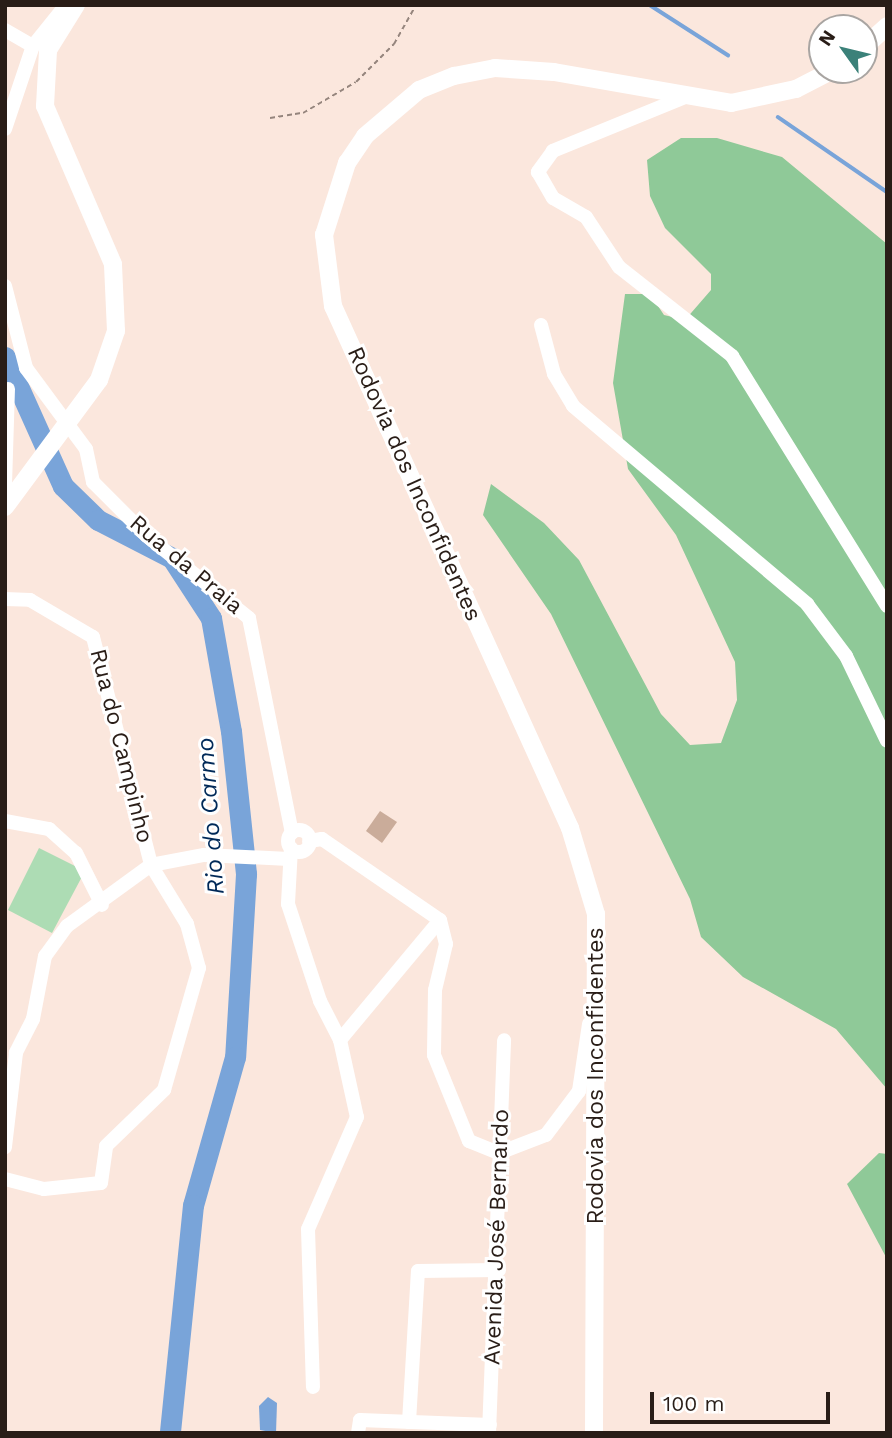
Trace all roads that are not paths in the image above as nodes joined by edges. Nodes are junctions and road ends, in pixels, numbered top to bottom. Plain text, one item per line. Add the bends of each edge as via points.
1 (66, 5) edge
2 (76, 5) edge
3 (5, 30) edge
4 (33, 46) junction
5 (808, 83) edge
6 (685, 97) junction
7 (5, 129) edge
8 (5, 286) edge
9 (541, 325) dead end
10 (26, 368) junction
11 (7, 391) edge
12 (6, 415) edge
13 (5, 484) edge
14 (5, 507) edge
15 (5, 599) edge
16 (887, 606) edge
17 (887, 741) edge
18 (5, 821) edge
19 (292, 833) junction
20 (309, 841) junction
21 (290, 854) junction
22 (151, 865) junction
23 (102, 905) junction
24 (440, 920) junction
25 (598, 964) junction
26 (340, 1040) junction
27 (504, 1040) dead end
28 (5, 1147) edge
29 (499, 1153) junction
30 (5, 1179) edge
31 (499, 1270) junction
32 (313, 1387) dead end
33 (409, 1422) junction
34 (359, 1426) edge
35 (490, 1429) edge
36 (594, 1433) edge

1 - 4 street
2 - 14 main road via 48,50 45,106 118,289 112,349 99,380
3 - 4 street
4 - 7 street
5 - 6 main road, Rodovia dos Inconfidentes via 731,103
6 - 16 street via 553,151 538,172 553,198 586,217 619,267 732,356
6 - 25 main road, Rodovia dos Inconfidentes via 554,72 495,68 454,76 419,90 365,136 347,163 324,235 333,306 570,828 596,914
8 - 10 street
9 - 17 street via 554,374 573,406 807,604 846,656
10 - 11 street
10 - 19 street, Rua da Praia via 86,449 93,482 147,536 248,618
11 - 12 street
12 - 13 street
15 - 22 street, Rua do Campinho via 30,600 93,637
18 - 23 street via 49,829 76,853
19 - 20 street via 305,832
19 - 21 street, Rua da Praia
20 - 21 street via 304,850
20 - 24 street via 322,839
21 - 22 street via 267,861 204,855
21 - 26 street via 288,904 320,1002
22 - 23 street, Rua do Campinho
22 - 30 street via 187,924 200,968 164,1090 106,1146 101,1183 44,1189
23 - 28 street, Rua do Campinho via 67,926 44,956 33,1019 16,1053
24 - 26 street
24 - 29 street via 446,944 435,990 433,1055 469,1142
25 - 29 street via 579,1091 546,1135
25 - 36 main road, Rodovia dos Inconfidentes
26 - 32 street via 357,1116 308,1229
27 - 29 street, Avenida José Bernardo
29 - 31 street, Avenida José Bernardo
31 - 33 street via 418,1271
31 - 35 street, Avenida José Bernardo
33 - 34 street
33 - 35 street

